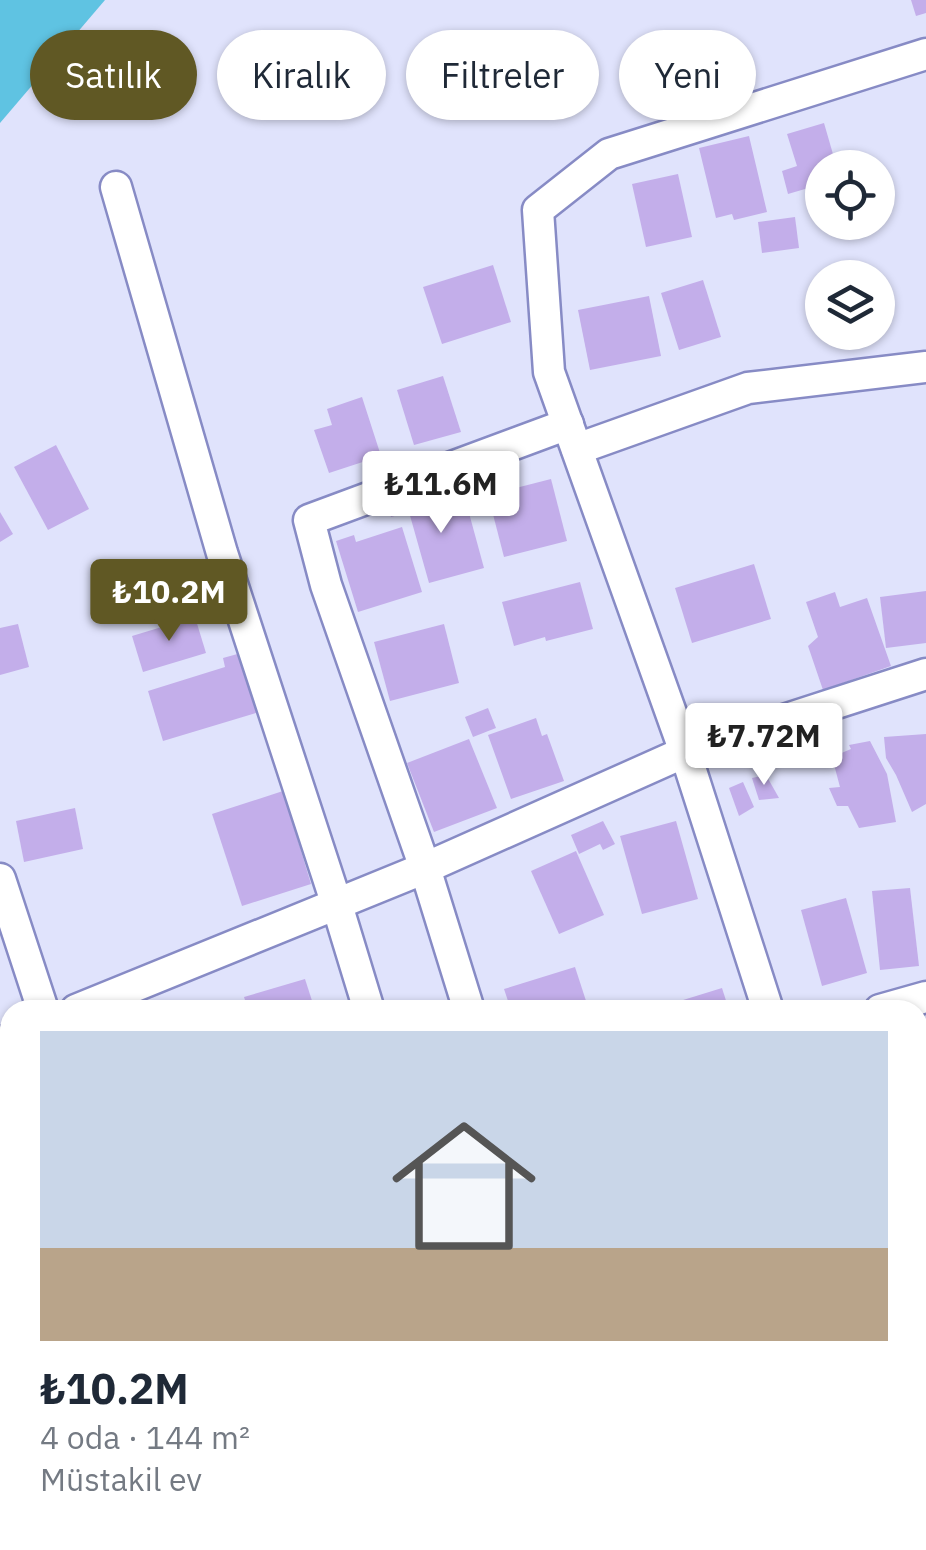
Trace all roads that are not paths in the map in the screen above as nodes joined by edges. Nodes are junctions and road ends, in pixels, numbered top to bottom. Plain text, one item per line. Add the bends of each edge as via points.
1 (926, 54) edge
2 (116, 187) dead end
3 (926, 368) edge
4 (572, 436) junction
5 (926, 674) edge
6 (685, 752) junction
7 (425, 868) junction
8 (0, 879) edge
9 (337, 904) junction
10 (40, 1000) edge
11 (101, 1000) edge
12 (366, 1000) edge
13 (466, 1000) edge
14 (765, 1000) edge

1 - 4 street via 609,154 538,210 550,372
2 - 9 street via 222,553
3 - 4 street via 748,388
4 - 6 street
4 - 7 street via 309,520
5 - 6 street
6 - 7 street
6 - 14 street
7 - 9 street
7 - 13 street
8 - 10 street
9 - 11 street
9 - 12 street

